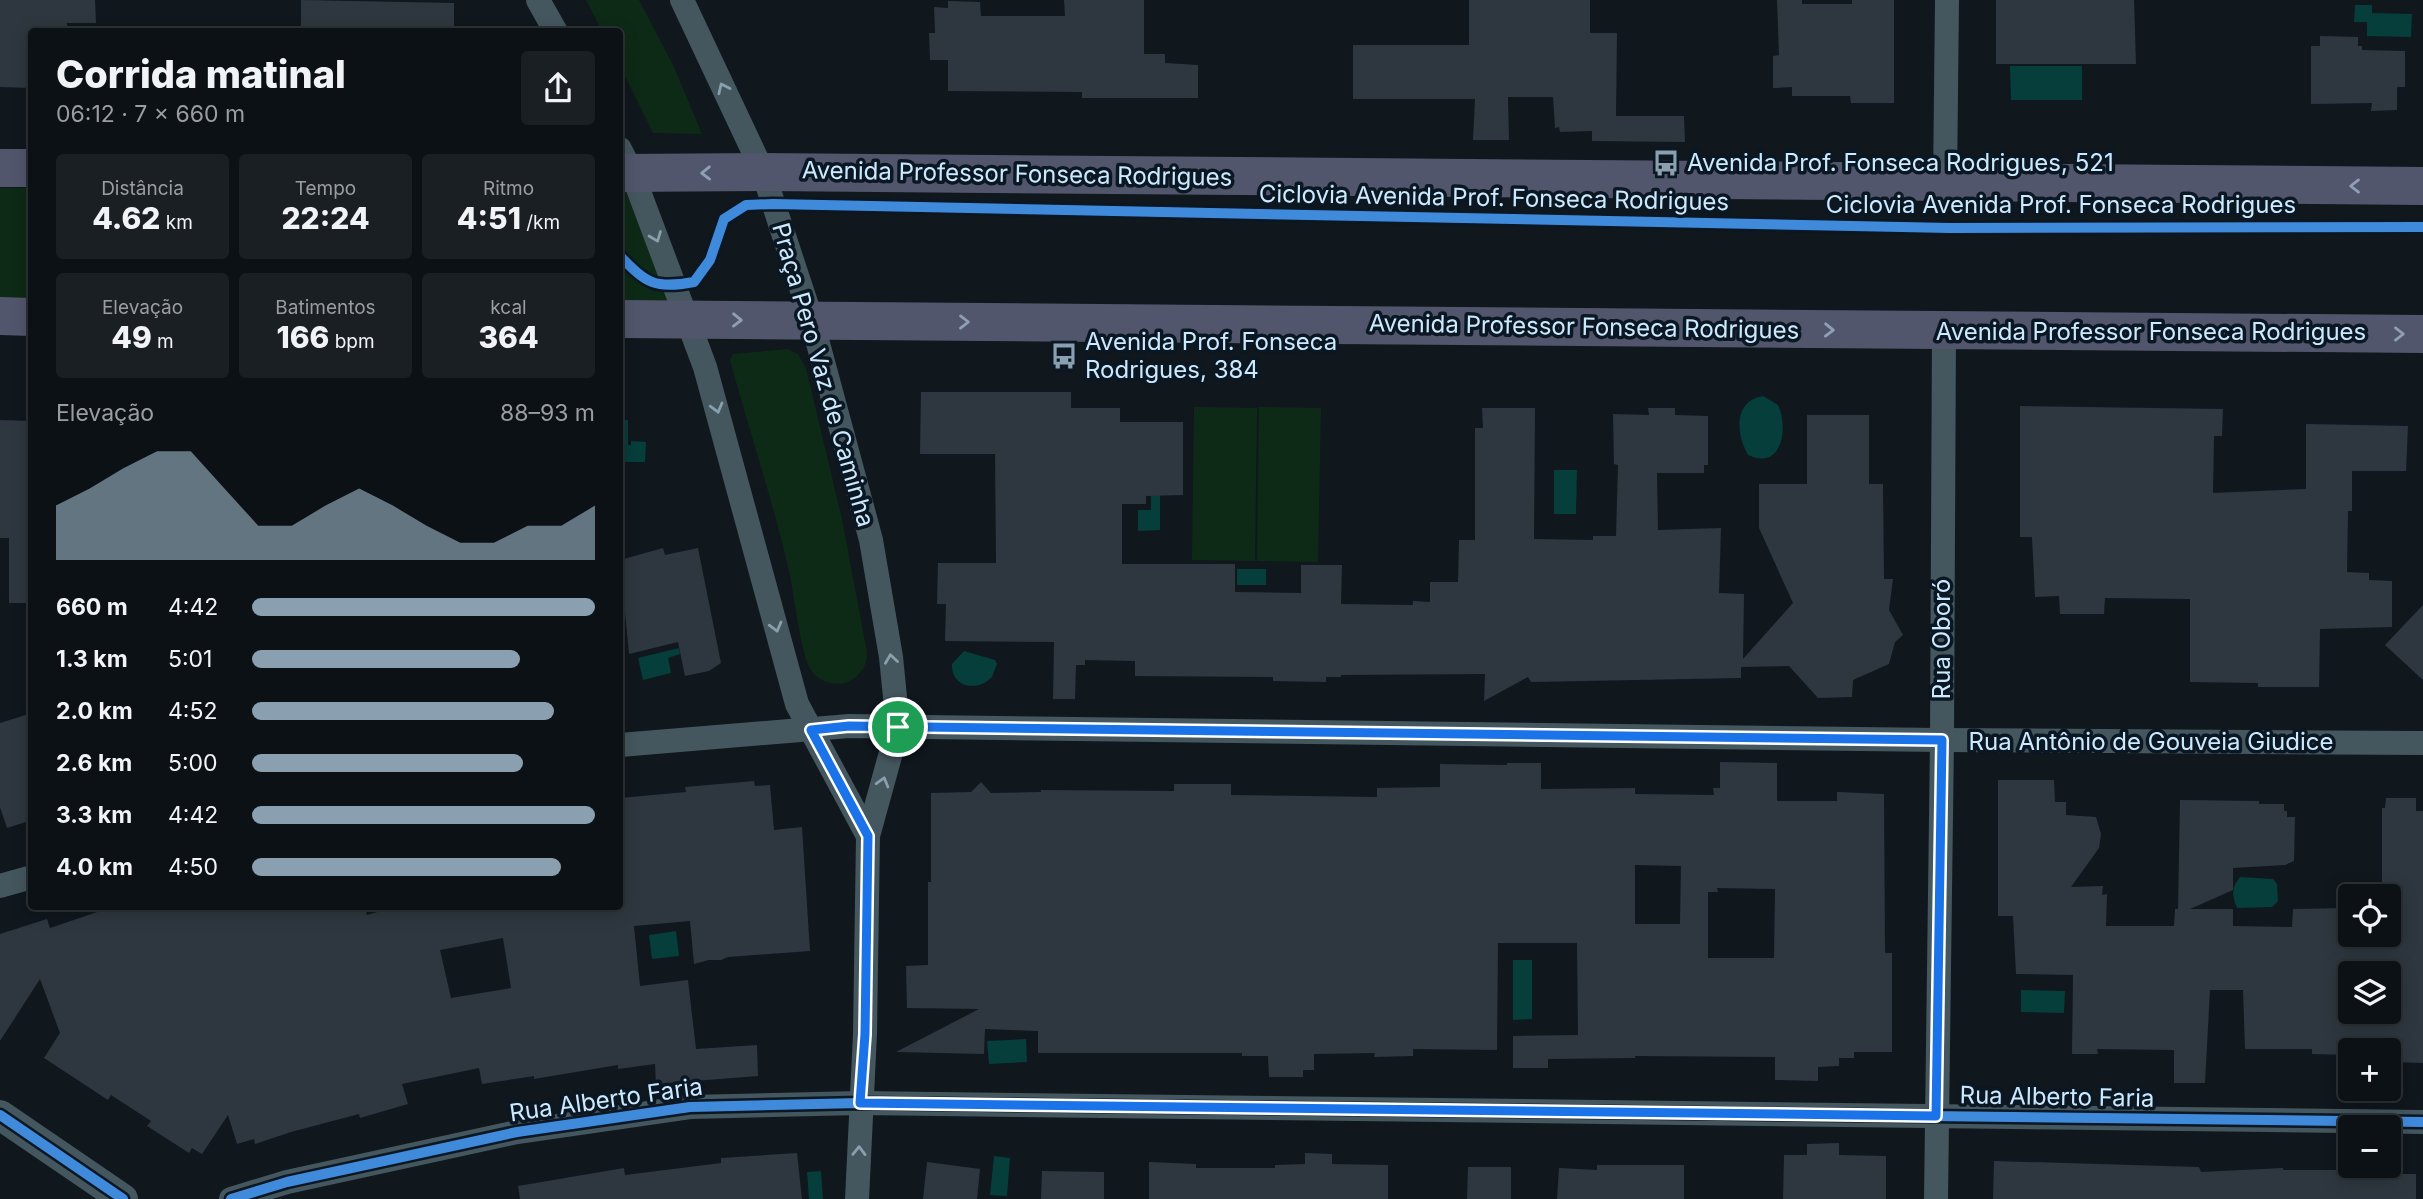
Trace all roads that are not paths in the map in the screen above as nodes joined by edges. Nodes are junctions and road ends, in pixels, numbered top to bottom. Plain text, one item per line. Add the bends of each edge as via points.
1 (538, 0) edge
2 (682, 0) edge
3 (1947, 0) edge
4 (553, 28) edge
5 (624, 165) edge
6 (0, 168) edge
7 (28, 168) edge
8 (763, 172) junction
9 (1945, 183) junction
10 (2423, 186) edge
11 (0, 316) edge
12 (28, 317) edge
13 (623, 319) edge
14 (688, 320) junction
15 (811, 321) junction
16 (1944, 331) junction
17 (2423, 334) edge
18 (898, 727) junction
19 (811, 730) junction
20 (1942, 740) junction
21 (2423, 743) edge
22 (623, 745) edge
23 (868, 836) junction
24 (28, 878) edge
25 (0, 886) edge
26 (860, 1103) junction
27 (0, 1115) edge
28 (1936, 1116) junction
29 (2423, 1122) edge
30 (285, 1190) edge
31 (123, 1199) edge
32 (231, 1199) edge
33 (857, 1199) edge
34 (1936, 1199) edge

1 - 4 street
8 -> 2 street, Praça Pero Vaz de Caminha
3 - 9 street
8 -> 5 highway, Avenida Professor Fonseca Rodrigues
5 -> 14 street
6 - 7 highway
8 - 9 highway, Avenida Professor Fonseca Rodrigues
8 - 15 street, Praça Pero Vaz de Caminha
10 -> 9 highway, Avenida Professor Fonseca Rodrigues
11 - 12 highway
13 - 14 highway, Avenida Professor Fonseca Rodrigues
14 -> 15 highway, Avenida Professor Fonseca Rodrigues
14 -> 19 street via 705,367 797,704
15 -> 16 highway, Avenida Professor Fonseca Rodrigues
18 -> 15 street, Praça Pero Vaz de Caminha via 871,540
16 -> 17 highway, Avenida Professor Fonseca Rodrigues
16 - 20 street, Rua Oboró
18 - 19 street, Rua Antônio de Gouveia Giudice
18 - 20 street, Rua Antônio de Gouveia Giudice
23 -> 18 street
19 - 22 street, Rua Antônio de Gouveia Giudice
19 - 23 street
20 - 21 street, Rua Antônio de Gouveia Giudice
20 - 28 street, Rua Oboró
23 - 26 street
24 - 25 street
26 - 28 street, Rua Alberto Faria
26 - 30 street, Rua Alberto Faria via 690,1107 517,1132
33 -> 26 street
27 - 31 street
28 - 29 street, Rua Alberto Faria
28 - 34 street, Rua Oboró
30 - 32 street, Rua Alberto Faria

